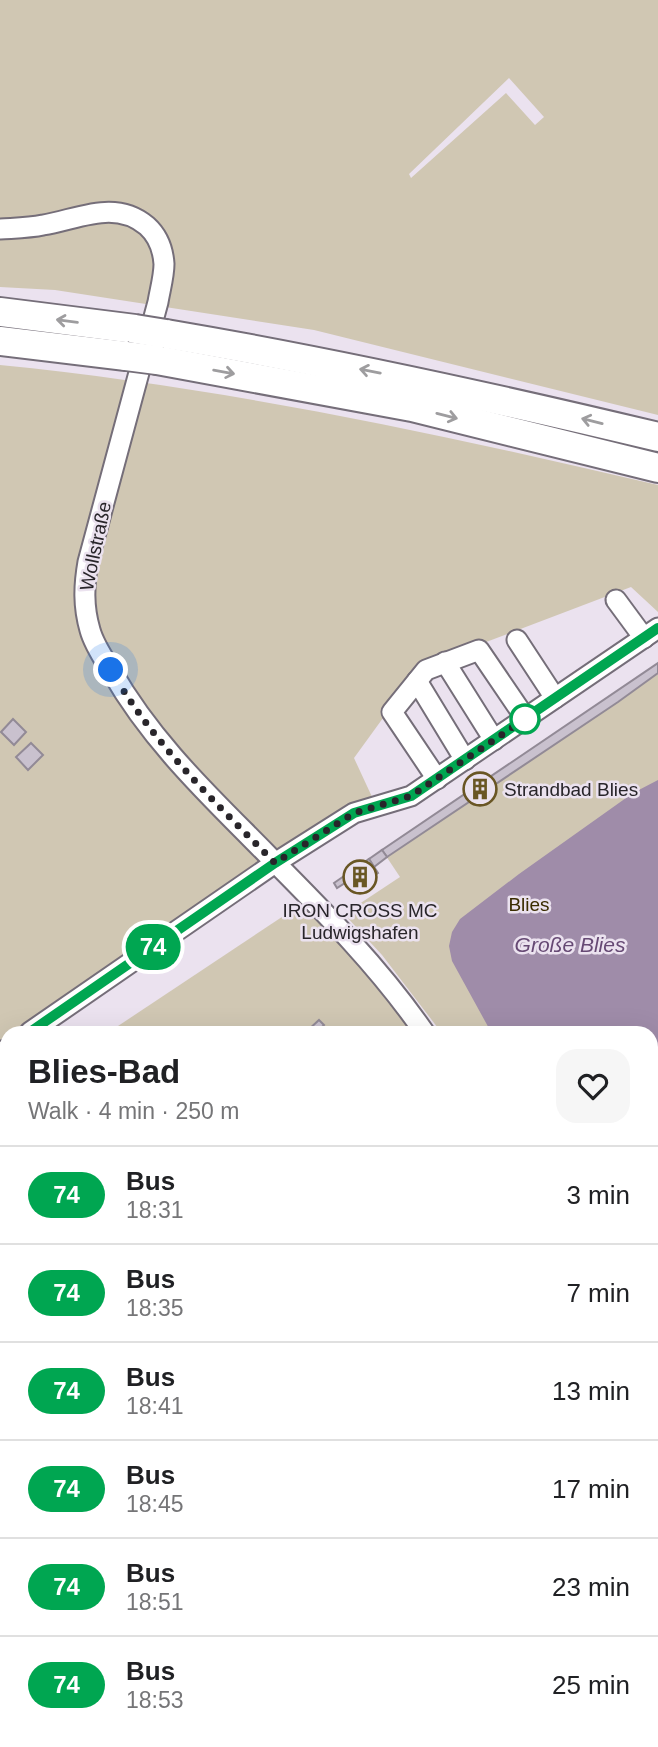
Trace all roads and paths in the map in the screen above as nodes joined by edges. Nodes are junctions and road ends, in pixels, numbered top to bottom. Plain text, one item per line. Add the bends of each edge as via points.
1 (0, 229) edge
2 (0, 312) edge
3 (0, 341) edge
4 (161, 347) junction
5 (658, 437) edge
6 (658, 468) edge
7 (616, 600) dead end
8 (651, 633) edge
9 (517, 640) dead end
10 (445, 662) junction
11 (417, 681) junction
12 (555, 698) junction
13 (526, 719) junction
14 (494, 740) junction
15 (465, 760) junction
16 (437, 779) junction
17 (275, 863) junction
18 (39, 1026) edge
19 (419, 1026) edge

1 - 17 street, Wollstraße via 109,211 139,219 162,246 158,302 88,562 85,609 99,649 157,739
4 -> 2 highway, bridge via 135,329
3 - 4 highway, bridge via 126,356
5 -> 4 highway via 395,376
4 -> 6 highway
7 - 8 street
8 - 12 street
9 - 12 street
10 - 11 street via 426,670
10 - 13 street via 479,650
10 - 14 street
11 - 15 street
11 - 16 street via 392,712
12 - 13 street
13 - 14 street
14 - 15 street
15 - 16 street
16 - 17 street via 411,796 354,813
17 - 18 street
17 - 19 street, Wollstraße via 379,973

